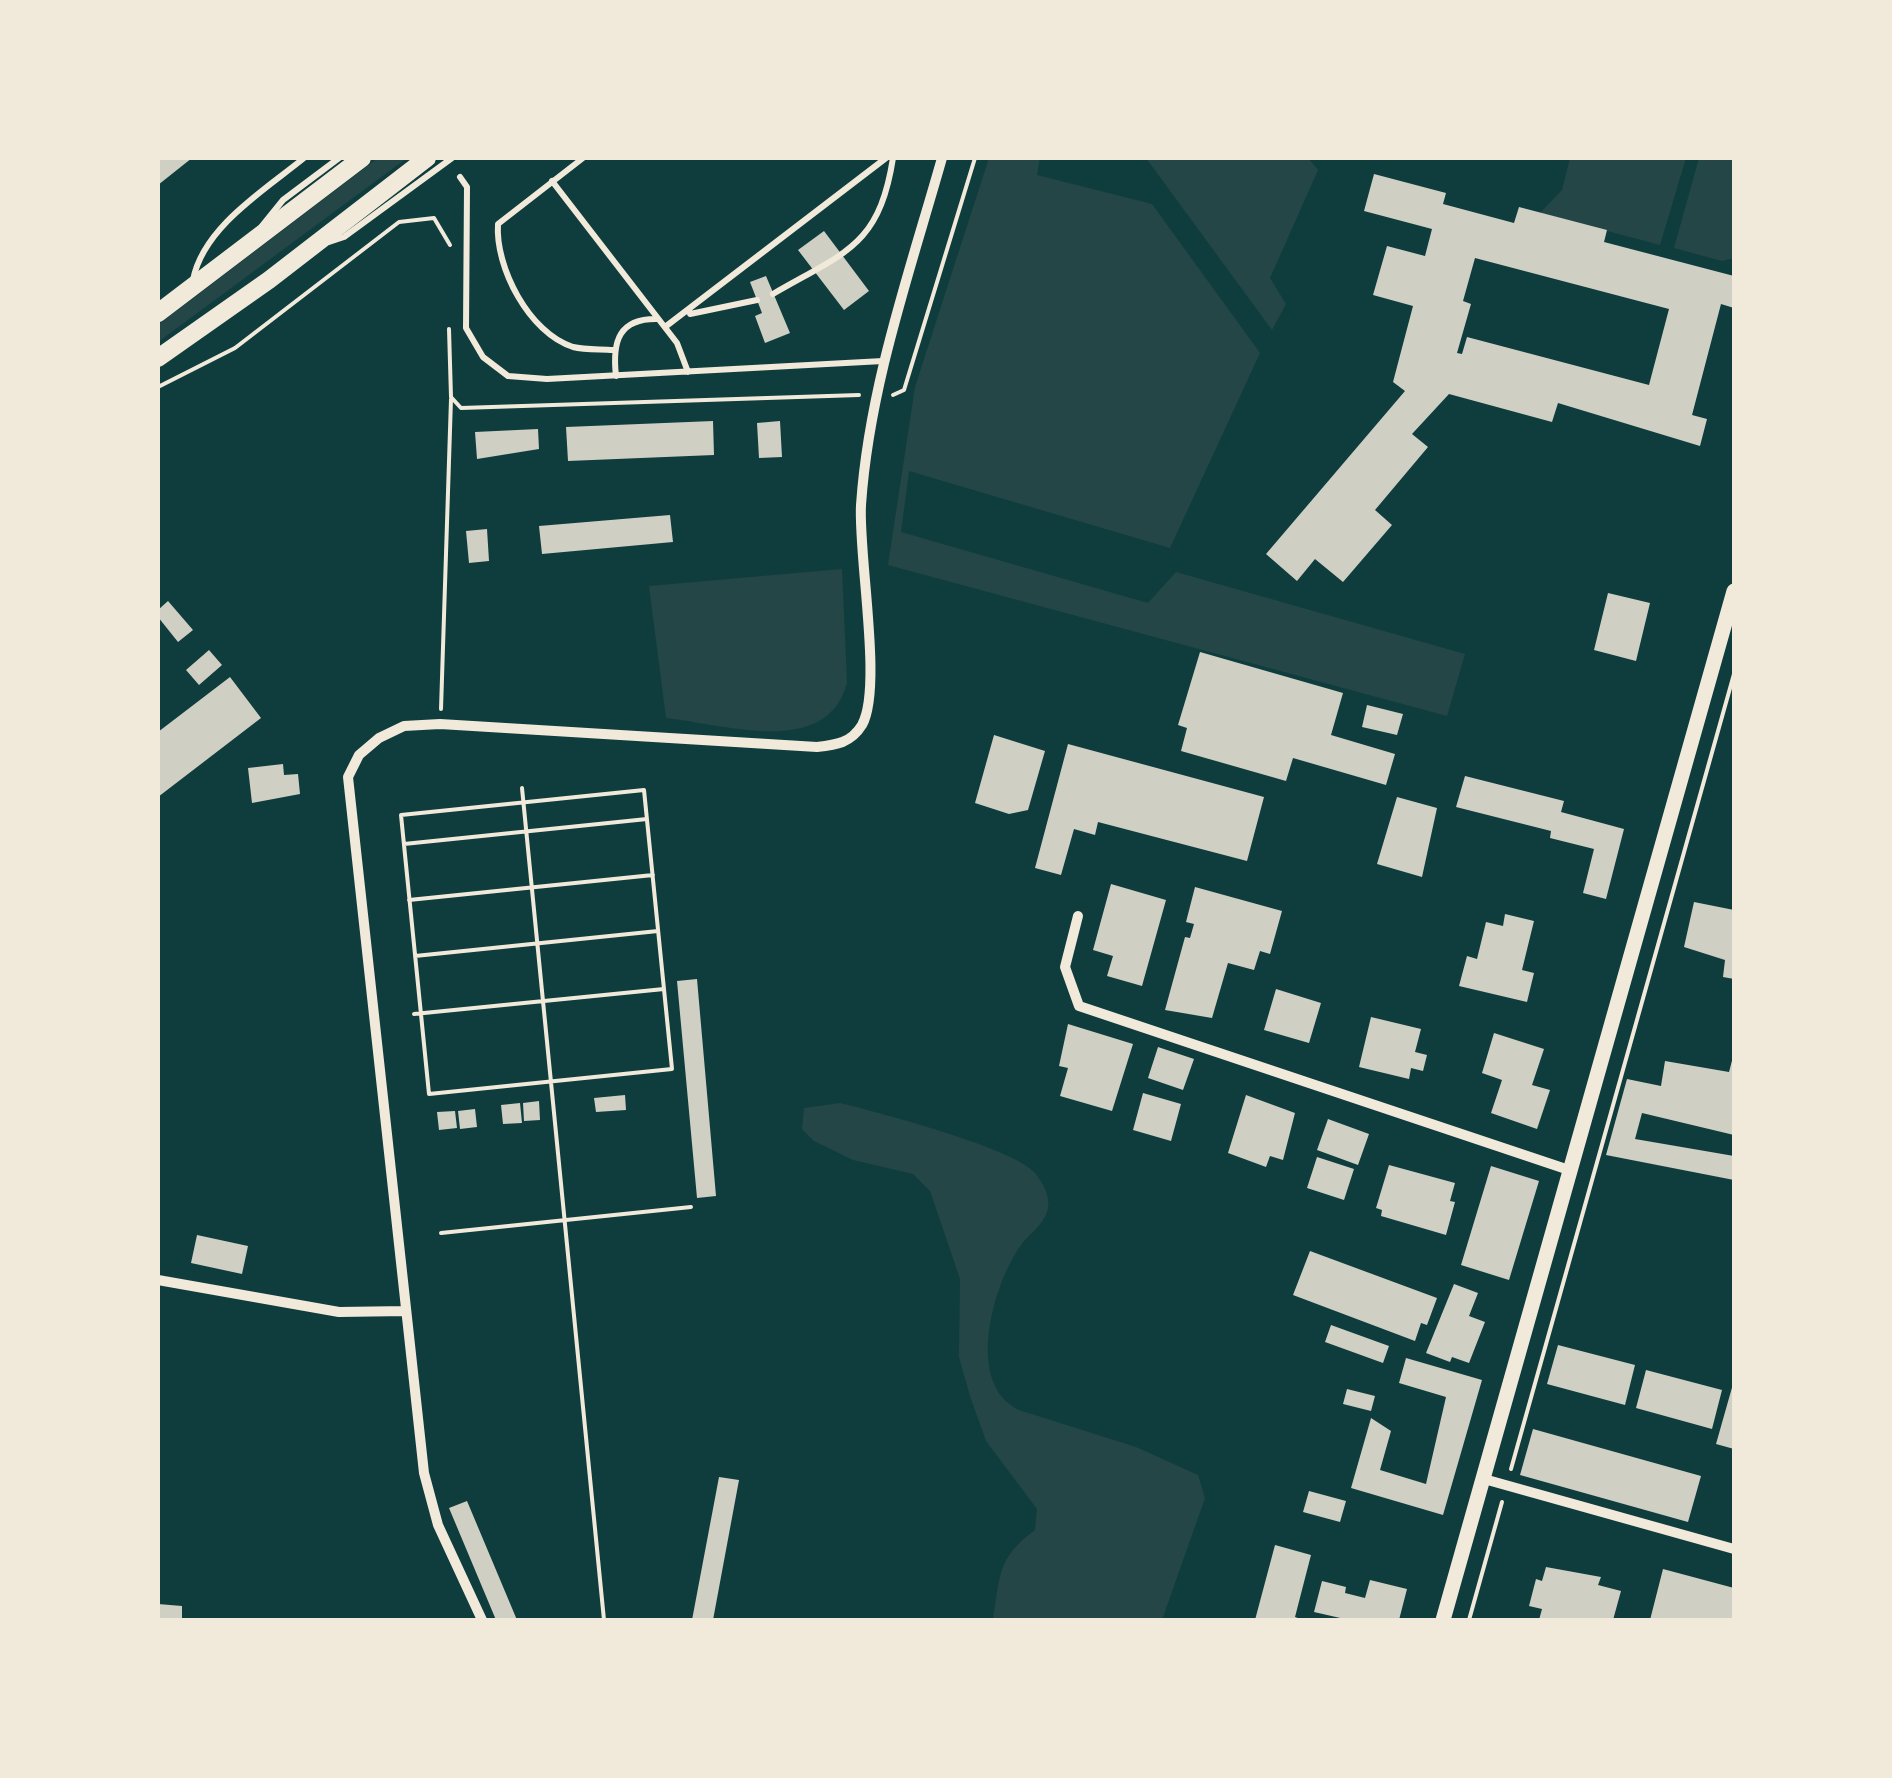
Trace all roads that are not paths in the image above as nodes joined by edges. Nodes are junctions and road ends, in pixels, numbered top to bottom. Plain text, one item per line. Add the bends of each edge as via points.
1 (304, 158) edge
2 (339, 158) edge
3 (362, 158) edge
4 (427, 158) edge
5 (452, 158) edge
6 (583, 158) edge
7 (890, 158) edge
8 (942, 158) edge
9 (460, 178) dead end
10 (552, 181) junction
11 (249, 246) junction
12 (309, 249) junction
13 (190, 292) junction
14 (773, 294) dead end
15 (757, 300) dead end
16 (158, 313) edge
17 (683, 315) junction
18 (659, 319) junction
19 (666, 328) junction
20 (613, 350) junction
21 (158, 358) edge
22 (885, 361) junction
23 (688, 372) junction
24 (616, 376) junction
25 (1734, 591) edge
26 (1078, 916) dead end
27 (1572, 1171) junction
28 (158, 1280) edge
29 (406, 1311) junction
30 (1484, 1479) junction
31 (1734, 1548) edge
32 (482, 1620) edge
33 (1444, 1620) edge

1 - 13 lane via 216,236 195,267
2 - 11 lane via 284,200
3 - 11 main road
4 - 12 main road
5 - 12 lane via 344,238
6 - 10 lane
7 - 14 lane via 887,197 861,243
7 - 17 lane
8 - 22 street
9 - 24 lane via 466,187 466,328 483,357 508,376
10 - 18 lane
10 - 20 lane via 498,224 496,246 506,280 543,325 571,346
11 - 13 main road
12 - 21 main road
13 - 16 main road
15 - 17 lane
17 - 19 lane
18 - 19 lane
18 - 20 lane via 628,325
19 - 23 lane
20 - 24 lane
22 - 23 lane
22 - 29 street via 861,507 870,703 862,726 842,745 440,724 404,726 359,754 348,778
23 - 24 lane
25 - 27 street
26 - 27 street via 1064,968 1079,1006
27 - 30 street
28 - 29 street via 339,1312
29 - 32 street via 430,1496
30 - 31 street
30 - 33 street

